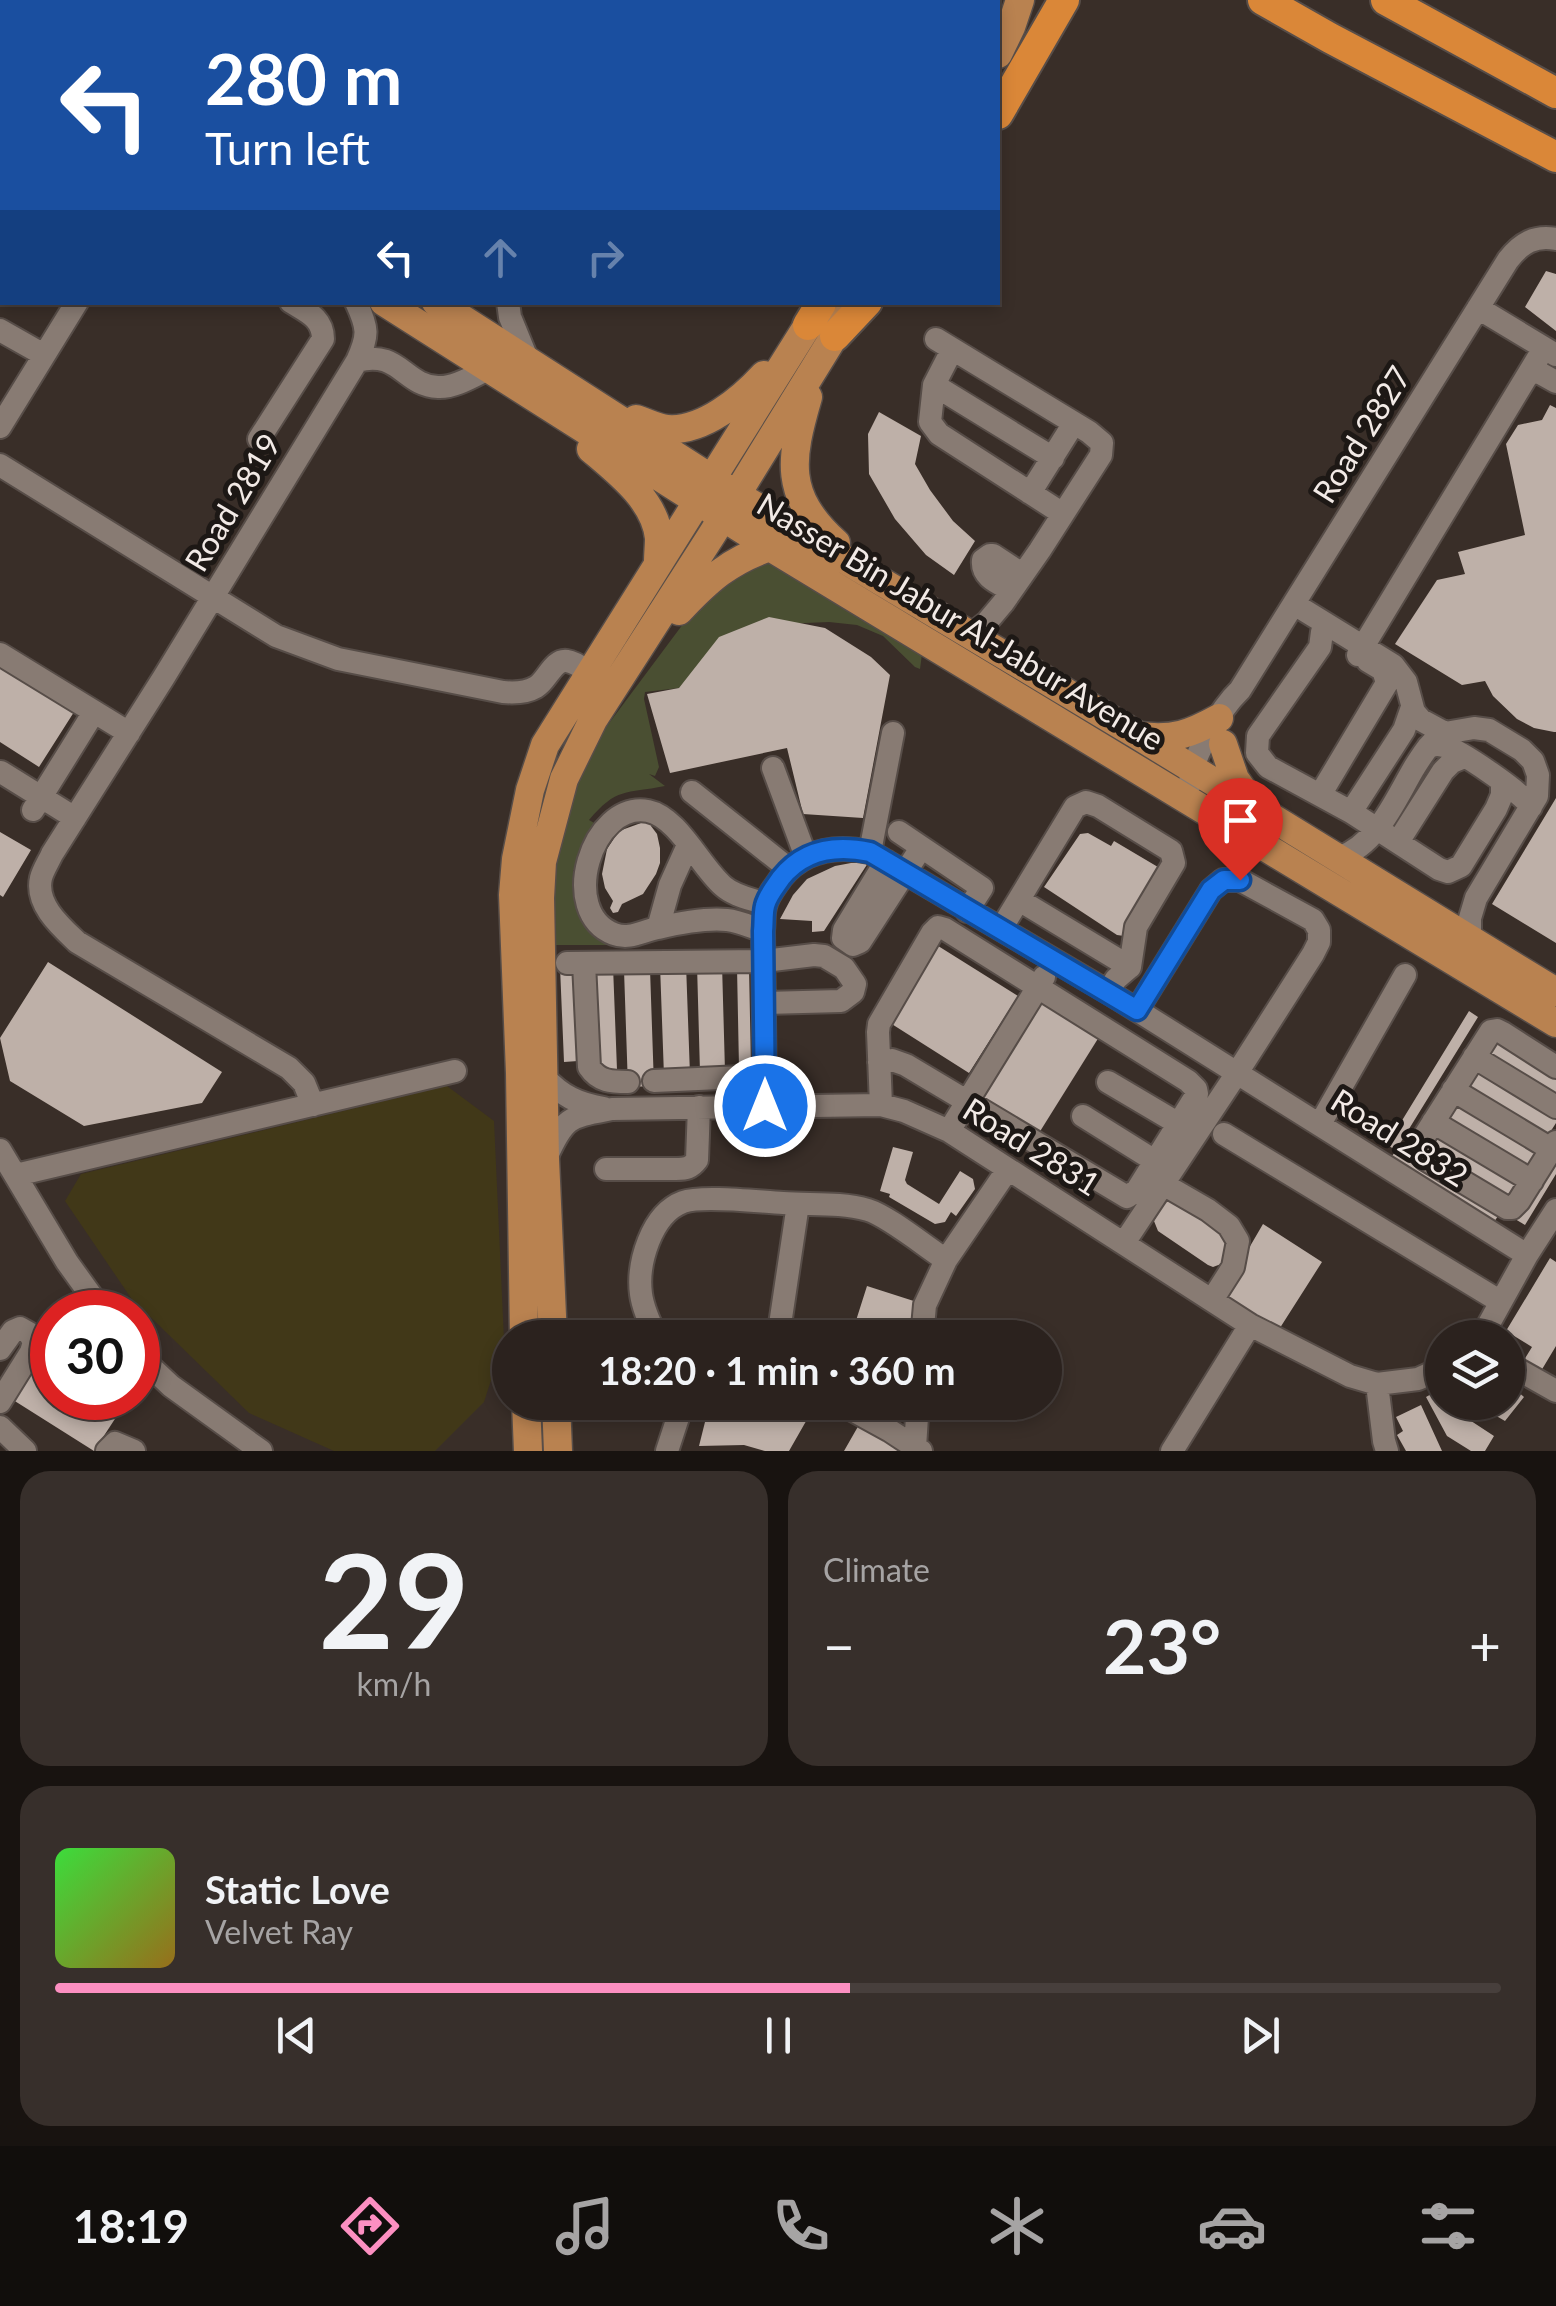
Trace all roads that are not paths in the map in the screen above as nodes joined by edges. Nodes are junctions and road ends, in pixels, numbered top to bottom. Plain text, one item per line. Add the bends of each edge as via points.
1 (1064, 0) edge
2 (1240, 0) edge
3 (1262, 0) edge
4 (1386, 0) edge
5 (1401, 0) edge
6 (1019, 3) edge
7 (1330, 38) junction
8 (1000, 49) edge
9 (1484, 54) junction
10 (1556, 93) edge
11 (1000, 110) edge
12 (1556, 157) edge
13 (1556, 239) edge
14 (75, 305) edge
15 (295, 305) edge
16 (357, 305) edge
17 (389, 305) edge
18 (441, 305) edge
19 (508, 305) edge
20 (849, 305) edge
21 (860, 305) edge
22 (1478, 308) junction
23 (822, 321) edge
24 (0, 330) edge
25 (1550, 352) edge
26 (44, 355) junction
27 (357, 361) junction
28 (528, 361) junction
29 (309, 362) junction
30 (817, 366) junction
31 (490, 368) junction
32 (1529, 373) junction
33 (1556, 382) edge
34 (343, 383) junction
35 (934, 385) junction
36 (531, 395) junction
37 (287, 397) junction
38 (595, 402) junction
39 (320, 420) junction
40 (1074, 423) junction
41 (0, 427) edge
42 (259, 439) dead end
43 (1053, 458) junction
44 (0, 465) edge
45 (704, 489) junction
46 (1030, 493) junction
47 (730, 506) junction
48 (1064, 514) junction
49 (770, 547) junction
50 (1040, 550) junction
51 (658, 562) junction
52 (895, 590) junction
53 (212, 598) junction
54 (1291, 608) junction
55 (1322, 632) junction
56 (981, 641) junction
57 (1361, 650) junction
58 (0, 654) edge
59 (636, 656) junction
60 (590, 673) junction
61 (1412, 707) junction
62 (94, 712) junction
63 (1221, 731) junction
64 (893, 732) dead end
65 (129, 734) junction
66 (1139, 736) junction
67 (1436, 740) junction
68 (1464, 757) junction
69 (774, 768) dead end
70 (0, 772) edge
71 (1502, 782) junction
72 (1190, 785) junction
73 (692, 792) dead end
74 (1320, 795) junction
75 (37, 804) junction
76 (1531, 808) junction
77 (1258, 809) junction
78 (1351, 812) junction
79 (76, 818) junction
80 (1377, 829) junction
81 (899, 832) dead end
82 (1398, 842) junction
83 (698, 848) junction
84 (922, 848) junction
85 (1339, 858) junction
86 (888, 862) junction
87 (797, 863) junction
88 (1019, 900) junction
89 (967, 911) junction
90 (766, 912) junction
91 (667, 920) junction
92 (1001, 929) junction
93 (1470, 940) junction
94 (764, 961) junction
95 (1053, 961) junction
96 (1405, 974) dead end
97 (1118, 982) junction
98 (1037, 987) junction
99 (1556, 992) edge
100 (765, 1003) junction
101 (1137, 1010) junction
102 (1556, 1024) edge
103 (1174, 1033) junction
104 (1474, 1057) junction
105 (1155, 1061) junction
106 (880, 1062) junction
107 (1556, 1066) edge
108 (455, 1071) dead end
109 (1237, 1073) junction
110 (544, 1076) junction
111 (742, 1076) dead end
112 (654, 1081) dead end
113 (1108, 1082) dead end
114 (1453, 1090) junction
115 (968, 1100) junction
116 (313, 1105) junction
117 (882, 1105) junction
118 (765, 1106) junction
119 (699, 1107) junction
120 (1556, 1107) edge
121 (617, 1109) junction
122 (1082, 1116) dead end
123 (1433, 1122) junction
124 (1179, 1124) junction
125 (1320, 1124) junction
126 (949, 1131) junction
127 (1224, 1134) dead end
128 (1555, 1148) edge
129 (0, 1150) edge
130 (545, 1159) junction
131 (1008, 1168) junction
132 (606, 1169) dead end
133 (1159, 1173) junction
134 (1087, 1174) junction
135 (16, 1176) junction
136 (1532, 1181) junction
137 (798, 1204) junction
138 (1068, 1207) junction
139 (1555, 1214) edge
140 (1124, 1242) junction
141 (1527, 1255) junction
142 (946, 1260) junction
143 (87, 1290) edge
144 (1212, 1300) junction
145 (1500, 1302) junction
146 (524, 1320) edge
147 (552, 1320) edge
148 (649, 1320) edge
149 (781, 1320) edge
150 (924, 1320) edge
151 (1490, 1320) edge
152 (1250, 1325) junction
153 (0, 1349) edge
154 (1525, 1374) edge
155 (160, 1376) edge
156 (1425, 1376) edge
157 (1377, 1384) junction
158 (1556, 1391) edge
159 (0, 1402) edge
160 (527, 1420) edge
161 (677, 1420) edge
162 (871, 1420) edge
163 (902, 1420) edge
164 (917, 1420) edge
165 (0, 1426) edge
166 (557, 1427) edge
167 (889, 1430) junction
168 (226, 1441) edge
169 (918, 1449) edge
170 (25, 1451) edge
171 (107, 1451) edge
172 (134, 1451) edge
173 (261, 1451) edge
174 (528, 1451) edge
175 (576, 1451) edge
176 (667, 1451) edge
177 (1172, 1451) edge
178 (1387, 1451) edge

1 - 11 highway
2 - 7 highway
3 - 7 highway
4 - 9 highway
5 - 9 highway
6 - 8 main road
7 - 12 highway
9 - 10 highway
13 - 22 street, Road 2827 via 1520,246
14 - 26 street
15 - 29 street via 323,330
16 - 27 street, Road 2819 via 366,336
17 - 31 main road, Nasser Bin Jabur Al-Jabur Avenue
18 - 28 main road, Nasser Bin Jabur Al-Jabur Avenue
19 - 28 street
20 - 23 main road
21 - 23 highway
22 - 25 street
22 - 54 street, Road 2827
23 - 30 main road
23 - 38 main road via 744,396 693,426 667,429
23 - 45 main road
24 - 26 street
25 - 32 street
26 - 41 street
27 - 31 street via 380,358 439,387
27 - 34 street, Road 2819
28 - 38 main road, Nasser Bin Jabur Al-Jabur Avenue
29 - 34 street
29 - 37 street
30 - 47 main road
30 - 52 main road via 794,448 797,488 832,540
31 - 36 main road, Nasser Bin Jabur Al-Jabur Avenue
32 - 33 street
32 - 57 street
34 - 39 street, Road 2819
35 - 40 street via 944,344
35 - 43 street
35 - 46 street via 930,422 939,434
36 - 45 main road, Nasser Bin Jabur Al-Jabur Avenue
36 - 51 main road via 647,505
37 - 39 street
37 - 42 street
38 - 45 main road, Nasser Bin Jabur Al-Jabur Avenue
39 - 53 street, Road 2819
40 - 43 street
40 - 48 street via 1102,444 1101,456
43 - 46 street
44 - 53 street
45 - 47 main road, Nasser Bin Jabur Al-Jabur Avenue
45 - 51 main road
46 - 48 street
47 - 49 main road, Nasser Bin Jabur Al-Jabur Avenue
47 - 52 main road, Nasser Bin Jabur Al-Jabur Avenue
47 - 59 main road
48 - 50 street
49 - 59 main road via 712,577
49 - 72 main road, Nasser Bin Jabur Al-Jabur Avenue
50 - 56 street via 987,622
50 - 56 street via 998,626
51 - 60 main road
52 - 56 main road, Nasser Bin Jabur Al-Jabur Avenue
53 - 60 street via 317,652 485,689 530,690 564,661
53 - 65 street, Road 2819
54 - 55 street
54 - 57 street
54 - 63 street, Road 2827
55 - 57 street
55 - 74 street via 1320,647 1256,744 1268,767
56 - 66 main road, Nasser Bin Jabur Al-Jabur Avenue
57 - 61 street via 1393,665
57 - 74 street via 1387,683
58 - 62 street
59 - 110 main road via 564,779 542,862
60 - 146 main road via 545,746 514,877
61 - 67 street
61 - 78 street
62 - 65 street
62 - 75 street
63 - 66 main road
63 - 72 street, Road 2827
63 - 77 main road via 1235,779
64 - 86 street
65 - 79 street, Road 2819
66 - 72 main road, Nasser Bin Jabur Al-Jabur Avenue
67 - 68 street
67 - 76 street via 1489,730 1528,754 1539,784
67 - 80 street
68 - 71 street
68 - 82 street via 1443,771
69 - 87 street
70 - 75 street
71 - 76 street
71 - 82 street via 1496,809 1458,870 1443,871
72 - 77 main road, Nasser Bin Jabur Al-Jabur Avenue
72 - 102 main road, Nasser Bin Jabur Al-Jabur Avenue
73 - 87 street
74 - 78 street
75 - 79 street
76 - 93 street via 1476,898
77 - 85 main road, Nasser Bin Jabur Al-Jabur Avenue
78 - 80 street
79 - 116 street, Road 2819 via 41,878 40,893 58,925 112,965 289,1068
80 - 82 street
80 - 85 street
81 - 84 street
83 - 90 street via 742,882
83 - 91 street via 670,885
83 - 91 street via 662,817 640,811 606,828 587,862 588,902 606,930 631,936
84 - 86 street
84 - 89 street via 982,888
85 - 93 main road, Nasser Bin Jabur Al-Jabur Avenue
86 - 87 street via 849,848 827,849
86 - 89 street, Road 2832
87 - 90 street
88 - 92 street
88 - 97 street
88 - 97 street via 1075,807 1086,802 1170,850 1174,863 1136,927
89 - 92 street, Road 2832
90 - 91 street via 714,904
90 - 94 street
92 - 95 street, Road 2832
93 - 99 main road, Nasser Bin Jabur Al-Jabur Avenue
94 - 100 street
94 - 100 street via 824,956 855,984 840,1000
94 - 121 street via 576,964 590,1067 598,1077 620,1082
95 - 97 street, Road 2832
95 - 98 street
96 - 125 street
97 - 101 street, Road 2832
98 - 105 street
98 - 106 street via 938,927 881,1017
98 - 115 street
100 - 118 street
101 - 103 street, Road 2832
101 - 109 street via 1211,890 1224,880 1240,880 1313,920 1319,942
103 - 105 street
103 - 109 street, Road 2832
104 - 107 street via 1497,1030
104 - 114 street
104 - 120 street
105 - 124 street via 1196,1089
106 - 115 street via 902,1063
106 - 117 street
108 - 116 street
109 - 125 street, Road 2832
109 - 133 street
110 - 121 street, Road 2831 via 570,1098
110 - 130 main road
111 - 112 street
113 - 124 street
114 - 123 street
114 - 128 street
115 - 126 street
115 - 134 street
116 - 135 street
117 - 118 street, Road 2831
117 - 126 street, Road 2831
118 - 119 street, Road 2831
119 - 121 street, Road 2831
119 - 132 street via 693,1165
121 - 130 street, Road 2831 via 570,1120
122 - 133 street
123 - 136 street
123 - 136 street via 1420,1154 1455,1178 1508,1208
124 - 133 street
125 - 141 street, Road 2832
126 - 131 street, Road 2831
127 - 145 street
128 - 136 street
129 - 135 street
130 - 147 main road
131 - 138 street, Road 2831
131 - 142 street
133 - 134 street via 1127,1197
133 - 140 street
133 - 144 street via 1238,1241 1233,1267
134 - 138 street
135 - 143 street
137 - 142 street via 871,1211
137 - 148 street via 682,1202 645,1244 641,1293
137 - 149 street
138 - 140 street, Road 2831
139 - 141 street
140 - 144 street, Road 2831
141 - 145 street
142 - 150 street
144 - 152 street, Road 2831
145 - 151 street
152 - 157 street, Road 2831
152 - 177 street
153 - 159 street via 20,1328 34,1342
154 - 158 street
155 - 168 street
156 - 157 street
157 - 178 street
160 - 174 main road
161 - 176 street
162 - 167 street
163 - 167 street
164 - 169 street
165 - 170 street
166 - 175 street
167 - 169 street
168 - 173 street
171 - 172 street via 115,1443

